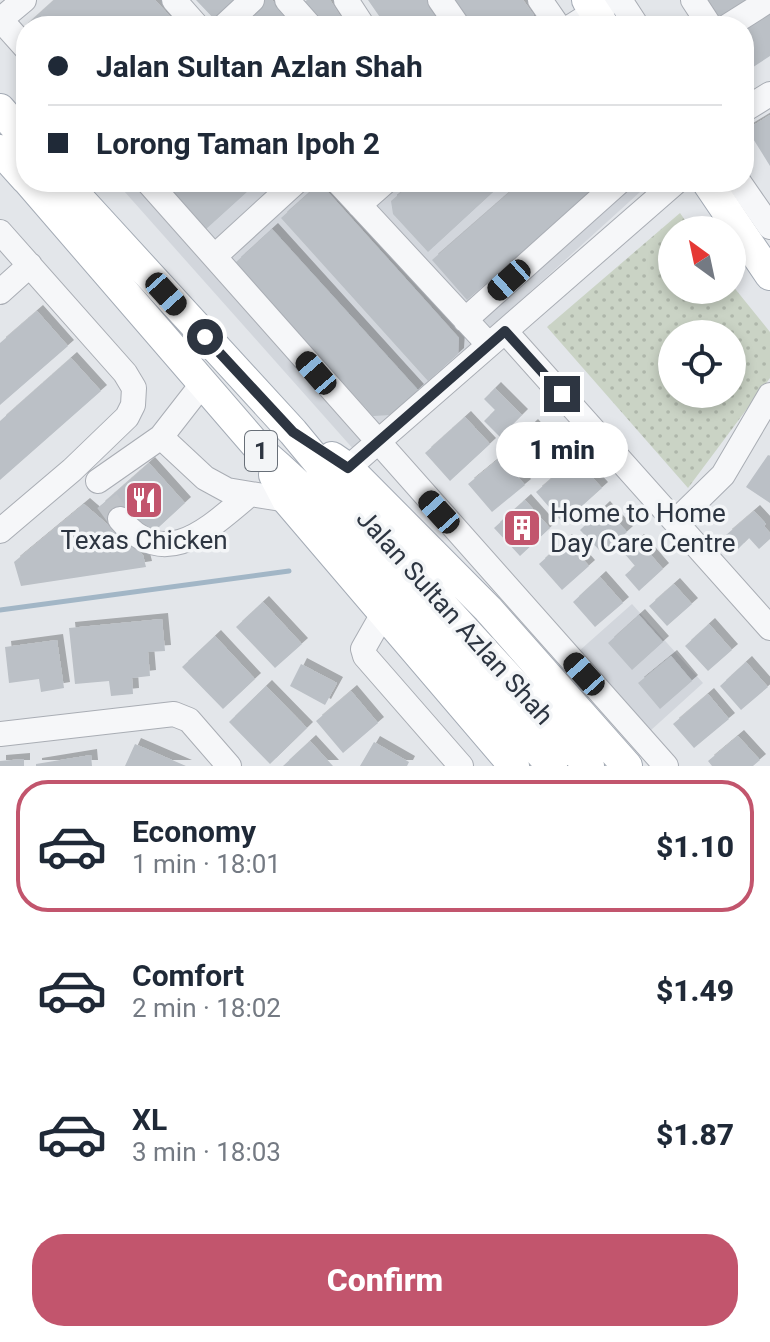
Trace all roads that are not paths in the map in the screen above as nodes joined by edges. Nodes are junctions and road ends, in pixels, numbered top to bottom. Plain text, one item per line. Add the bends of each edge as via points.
1 (24, 0) edge
2 (174, 0) edge
3 (252, 0) edge
4 (287, 0) edge
5 (769, 0) edge
6 (188, 16) edge
7 (235, 16) edge
8 (301, 16) edge
9 (744, 16) edge
10 (0, 20) edge
11 (16, 37) edge
12 (0, 109) edge
13 (16, 127) edge
14 (0, 150) edge
15 (16, 168) edge
16 (37, 192) edge
17 (73, 192) edge
18 (157, 192) edge
19 (285, 192) edge
20 (347, 192) edge
21 (374, 192) edge
22 (608, 192) edge
23 (665, 192) edge
24 (714, 192) edge
25 (746, 192) edge
26 (359, 205) junction
27 (770, 227) edge
28 (0, 232) edge
29 (215, 256) junction
30 (30, 265) junction
31 (770, 275) edge
32 (0, 292) edge
33 (465, 320) junction
34 (497, 338) junction
35 (203, 383) junction
36 (770, 395) edge
37 (293, 432) junction
38 (161, 437) junction
39 (377, 443) junction
40 (262, 452) junction
41 (348, 468) junction
42 (72, 470) junction
43 (249, 495) junction
44 (108, 500) junction
45 (287, 500) junction
46 (676, 521) junction
47 (0, 531) edge
48 (384, 612) junction
49 (770, 628) edge
50 (513, 701) junction
51 (0, 734) edge
52 (229, 766) edge
53 (461, 766) edge
54 (514, 766) edge
55 (552, 766) edge
56 (589, 766) edge
57 (627, 766) edge
58 (666, 766) edge

1 - 10 street
2 - 6 street
3 - 7 street
4 - 8 street
5 - 9 street
10 - 11 street
12 - 13 main road
14 - 15 main road, Jalan Sultan Azlan Shah / 1
16 - 35 main road, Jalan Sultan Azlan Shah / 1
17 - 37 main road, Jalan Sultan Azlan Shah / 1
18 - 29 street
19 - 29 street
20 - 26 street
21 - 26 street
22 - 33 street
23 - 34 street
24 - 31 main road
25 - 27 street
26 - 33 street
28 - 30 street
29 - 39 street
30 - 32 street
30 - 42 street via 134,388 127,417
33 - 34 street
34 - 39 street
34 - 46 street
35 - 38 street
35 - 40 main road, Jalan Sultan Azlan Shah / 1
36 - 46 street via 723,475
37 - 41 main road
37 - 50 main road, Jalan Sultan Azlan Shah / 1
38 - 43 street via 205,478
38 - 44 street
39 - 41 street
39 - 58 street
40 - 45 main road
40 - 50 main road, Jalan Sultan Azlan Shah / 1 via 307,491
41 - 57 main road via 488,609
42 - 44 street
42 - 47 street
43 - 44 street via 207,530 158,545 145,542
43 - 45 street
45 - 48 main road
46 - 49 street
48 - 53 street via 363,649 365,656
48 - 54 main road
50 - 55 main road, Jalan Sultan Azlan Shah / 1
50 - 56 main road, Jalan Sultan Azlan Shah / 1
51 - 52 street via 174,714 189,720

